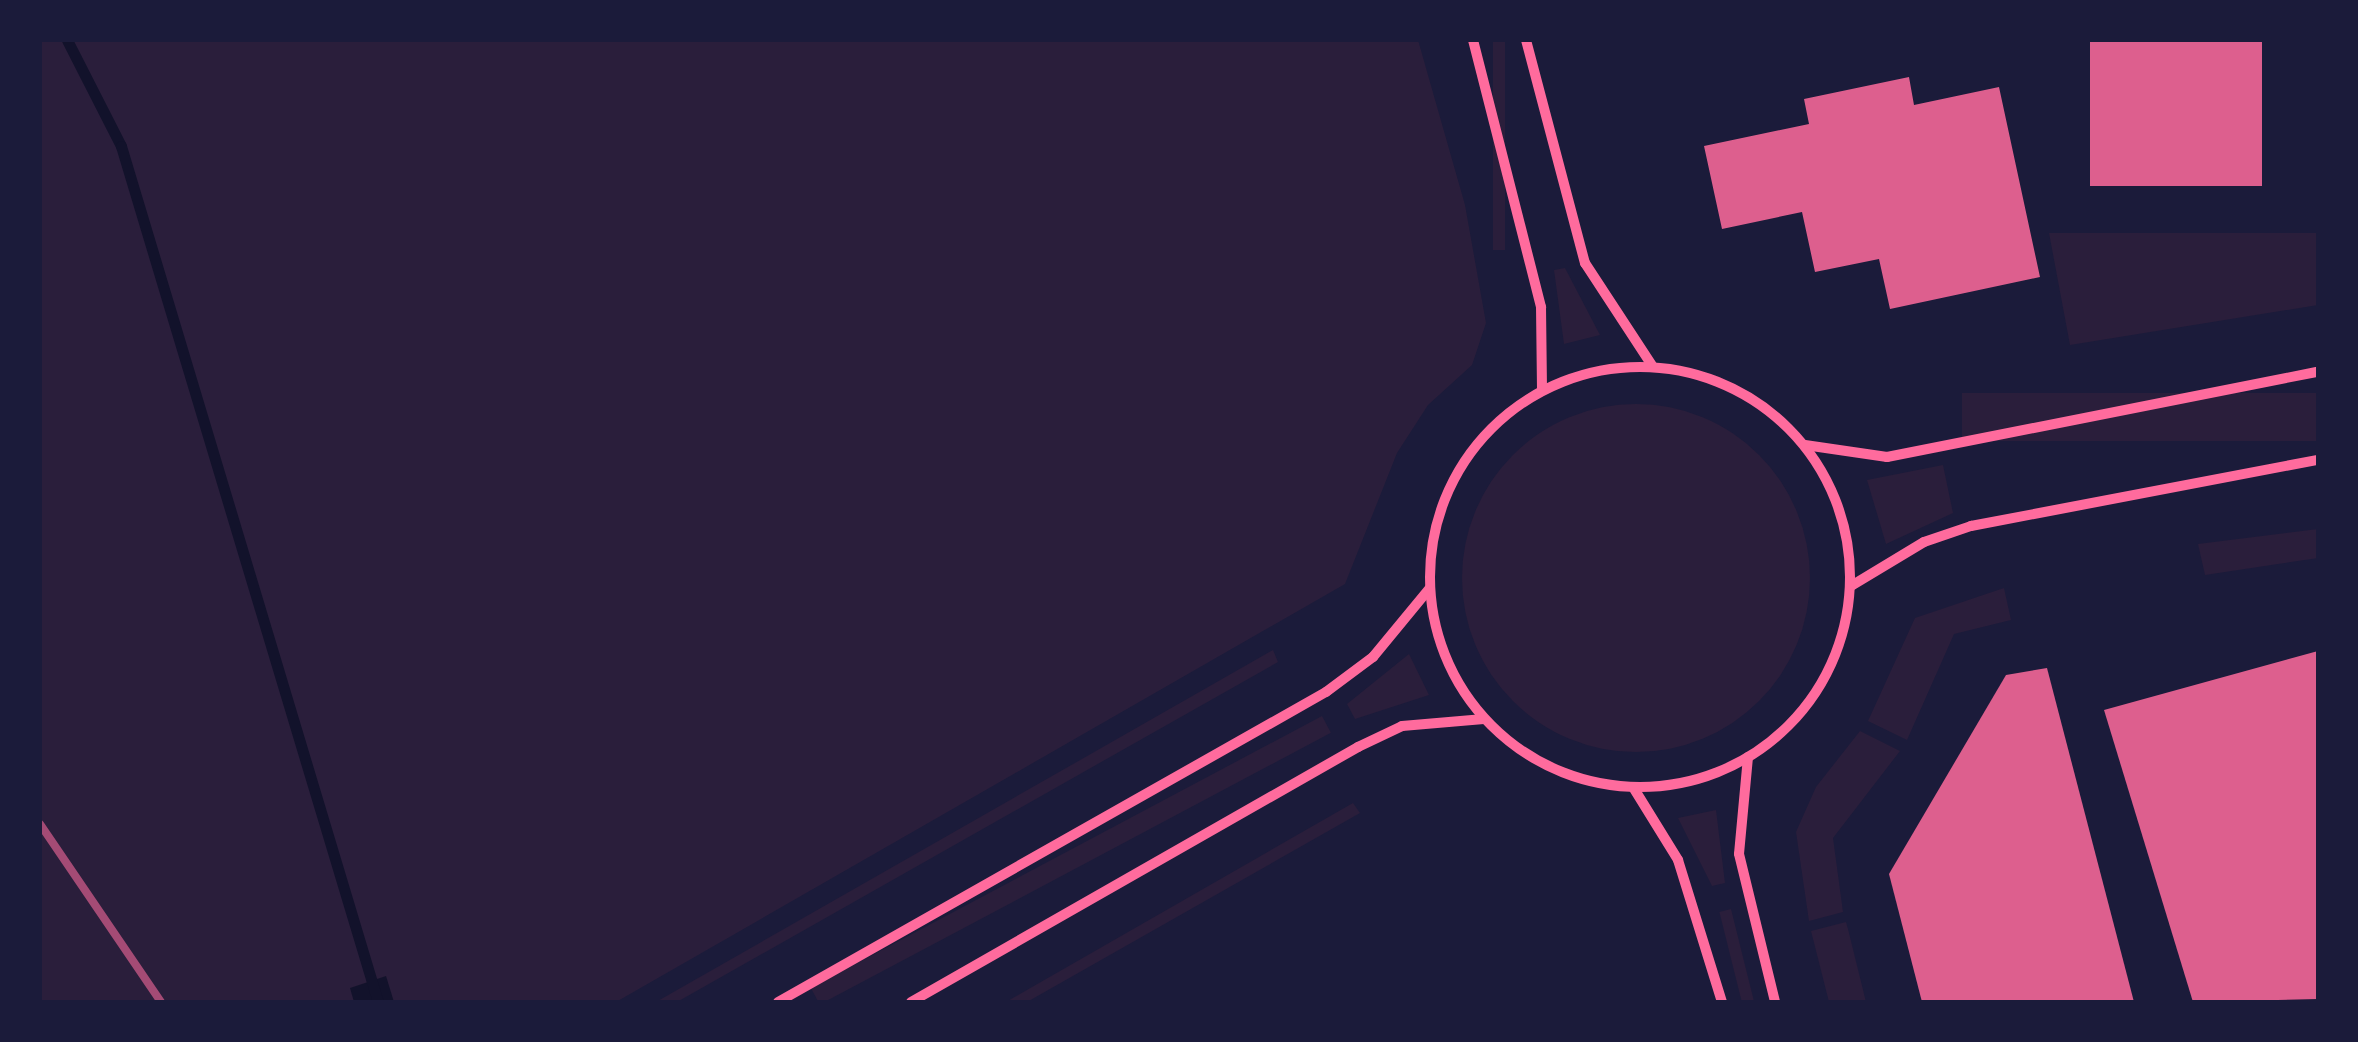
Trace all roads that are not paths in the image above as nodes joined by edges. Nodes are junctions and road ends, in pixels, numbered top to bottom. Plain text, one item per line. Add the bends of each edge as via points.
1 (1473, 40) edge
2 (1526, 40) edge
3 (1654, 367) junction
4 (2318, 372) edge
5 (1542, 390) junction
6 (1805, 445) junction
7 (2318, 460) edge
8 (1851, 586) junction
9 (1429, 589) junction
10 (1484, 719) junction
11 (1748, 757) junction
12 (1632, 787) junction
13 (778, 1002) edge
14 (910, 1002) edge
15 (1722, 1002) edge
16 (1776, 1002) edge

1 - 5 street via 1541,307
2 - 3 street via 1585,263
3 - 5 street via 1596,371
3 - 6 street via 1710,378 1762,405
4 - 6 street via 1887,458
5 - 9 street via 1493,426 1452,480
6 - 8 street via 1847,536
7 - 8 street via 1940,535
8 - 11 street via 1840,644 1813,697
9 - 10 street via 1456,680
9 - 13 street via 1373,657 1326,692
10 - 12 street via 1536,760
10 - 14 street via 1402,726 1358,747
11 - 12 street via 1699,778
11 - 16 street via 1738,854
12 - 15 street via 1678,860

